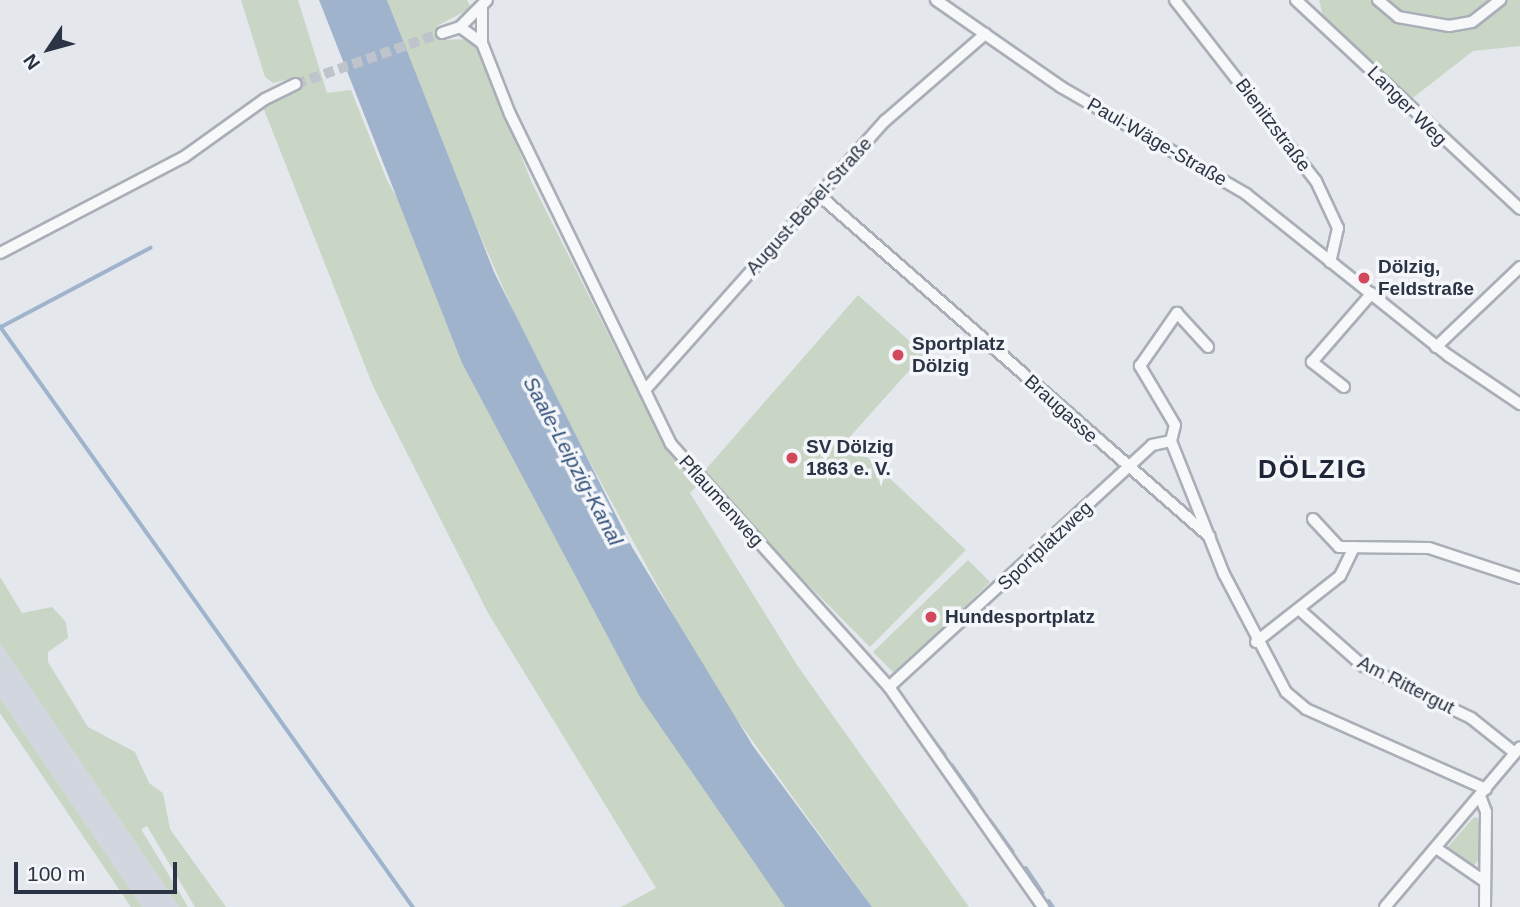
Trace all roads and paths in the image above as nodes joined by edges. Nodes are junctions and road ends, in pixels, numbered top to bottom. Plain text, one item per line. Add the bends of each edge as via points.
1 (936, 0) edge
2 (1175, 0) edge
3 (1378, 0) edge
4 (1500, 0) edge
5 (1304, 2) edge
6 (484, 4) edge
7 (460, 27) junction
8 (442, 33) tunnel mouth
9 (985, 34) junction
10 (482, 43) junction
11 (296, 84) tunnel mouth
12 (819, 195) junction
13 (1520, 209) edge
14 (0, 253) edge
15 (1330, 262) junction
16 (1520, 267) edge
17 (1372, 293) junction
18 (1208, 347) dead end
19 (1436, 347) junction
20 (1343, 387) dead end
21 (645, 390) junction
22 (1520, 404) edge
23 (1171, 441) junction
24 (1127, 468) junction
25 (1313, 519) dead end
26 (1210, 537) junction
27 (1354, 547) junction
28 (1520, 578) edge
29 (1301, 611) junction
30 (1256, 642) junction
31 (889, 687) junction
32 (1518, 750) edge
33 (1483, 792) junction
34 (1436, 848) junction
35 (1484, 881) junction
36 (1043, 907) edge
37 (1385, 907) edge
38 (1485, 907) edge

1 - 9 street, Paul-Wäge-Straße
2 - 15 street, Bienitzstraße via 1316,181 1338,228
3 - 4 street via 1398,17 1449,26 1472,22
5 - 13 street, Langer Weg
6 - 7 street
6 - 10 street, Pflaumenweg
7 - 8 street
7 - 10 street
9 - 12 street, August-Bebel-Straße via 885,121
9 - 15 street, Paul-Wäge-Straße via 1061,87 1246,194
10 - 21 street, Pflaumenweg via 510,114
11 - 14 street via 265,99 184,157
12 - 21 street, August-Bebel-Straße
12 - 24 street, Braugasse
15 - 17 street, Paul-Wäge-Straße
16 - 19 street
17 - 19 street, Paul-Wäge-Straße
17 - 20 street via 1312,362
18 - 23 street via 1177,313 1140,366 1175,425
19 - 22 street, Paul-Wäge-Straße
21 - 31 street, Pflaumenweg via 695,477
23 - 24 street, Sportplatzweg via 1158,440
23 - 26 street, Braugasse
24 - 26 street, Braugasse
24 - 31 street, Sportplatzweg
25 - 27 street via 1330,543
26 - 30 street, Braugasse
27 - 28 street via 1429,548
27 - 29 street via 1340,576
29 - 30 street
29 - 32 street, Am Rittergut via 1363,666 1471,718
30 - 33 street, Braugasse via 1280,685 1306,709
31 - 36 street, Pflaumenweg
32 - 33 street
33 - 34 street
33 - 35 street
34 - 35 street
34 - 37 street
35 - 38 street

